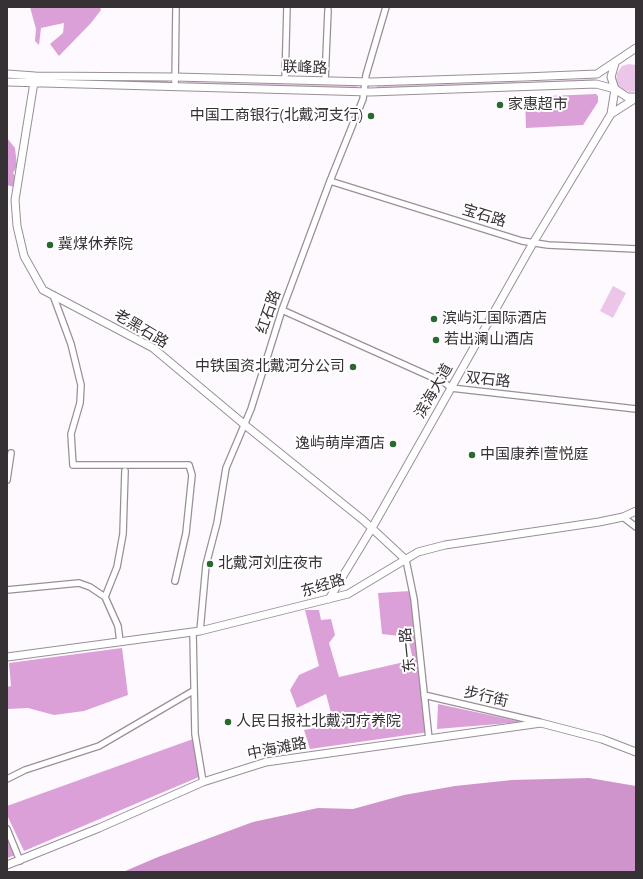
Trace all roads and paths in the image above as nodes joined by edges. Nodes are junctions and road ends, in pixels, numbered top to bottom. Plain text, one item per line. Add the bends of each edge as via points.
1 (176, 7) edge
2 (287, 7) edge
3 (386, 7) edge
4 (328, 10) dead end
5 (636, 48) edge
6 (636, 56) edge
7 (619, 59) junction
8 (7, 74) edge
9 (175, 77) junction
10 (35, 80) junction
11 (286, 80) junction
12 (7, 82) edge
13 (325, 82) junction
14 (366, 82) junction
15 (175, 86) junction
16 (615, 89) junction
17 (364, 92) junction
18 (636, 98) edge
19 (611, 114) junction
20 (330, 181) junction
21 (533, 243) junction
22 (636, 249) edge
23 (53, 295) junction
24 (282, 310) junction
25 (451, 388) junction
26 (636, 409) edge
27 (245, 425) junction
28 (11, 453) dead end
29 (125, 471) dead end
30 (7, 480) edge
31 (636, 511) edge
32 (623, 517) junction
33 (636, 526) edge
34 (372, 528) junction
35 (406, 560) junction
36 (175, 580) dead end
37 (7, 590) edge
38 (105, 597) junction
39 (329, 599) junction
40 (197, 631) junction
41 (120, 642) junction
42 (7, 657) edge
43 (193, 691) junction
44 (424, 695) junction
45 (541, 723) junction
46 (429, 739) junction
47 (636, 752) edge
48 (7, 779) edge
49 (203, 782) junction
50 (7, 829) edge
51 (20, 861) junction
52 (7, 865) edge

1 - 9 street
2 - 11 street
3 - 14 street, 红石路
4 - 13 street
5 - 7 main road
6 - 7 main road
7 - 14 main road, 联峰路 via 596,74
7 - 16 main road via 614,64 610,77
8 - 10 main road, 联峰路
9 - 10 main road, 联峰路
9 - 11 main road, 联峰路
9 - 15 street
10 - 12 main road, 联峰路
10 - 15 main road, 联峰路
10 - 23 main road, 老黑石路 via 15,200 16,226 24,256 43,290
11 - 13 main road, 联峰路
13 - 14 main road, 联峰路
14 - 17 street, 红石路
15 - 17 main road, 联峰路
16 - 17 main road, 联峰路 via 596,84
16 - 18 main road, 联峰路 via 627,97
16 - 19 main road
17 - 20 street, 红石路
18 - 19 main road
19 - 21 main road, 滨海大道
20 - 21 street, 宝石路
20 - 24 street, 红石路
21 - 22 street, 宝石路
21 - 25 main road, 滨海大道
23 - 27 main road, 老黑石路 via 153,348
23 - 36 street via 71,344 81,385 80,402 71,434 73,465 189,465 192,475 186,533
24 - 25 street, 双石路 via 445,383
24 - 27 street, 红石路
25 - 26 street, 双石路
25 - 34 main road, 滨海大道
27 - 34 main road, 老黑石路
27 - 40 street, 红石路 via 226,468 217,524 206,565 203,615
28 - 30 street
29 - 38 street via 123,534 117,567
31 - 32 main road, 东经路
32 - 33 street
32 - 35 main road, 东经路 via 445,545 418,552
34 - 35 main road, 老黑石路
34 - 39 main road, 滨海大道
35 - 39 main road, 东经路 via 348,594
35 - 44 street, 东一路 via 414,599
37 - 38 street via 79,583
38 - 41 street via 118,626
39 - 40 main road, 东经路
40 - 41 main road, 东经路
40 - 43 street, 红石路
41 - 42 main road, 东经路
43 - 48 street via 99,746 25,770
43 - 49 street, 红石路 via 195,734
44 - 45 street, 步行街
44 - 46 street, 东一路
45 - 46 main road, 中海滩路
45 - 47 main road, 中海滩路 via 602,739
46 - 49 main road, 中海滩路 via 266,762
49 - 51 main road, 中海滩路
50 - 51 street
51 - 52 main road, 中海滩路

